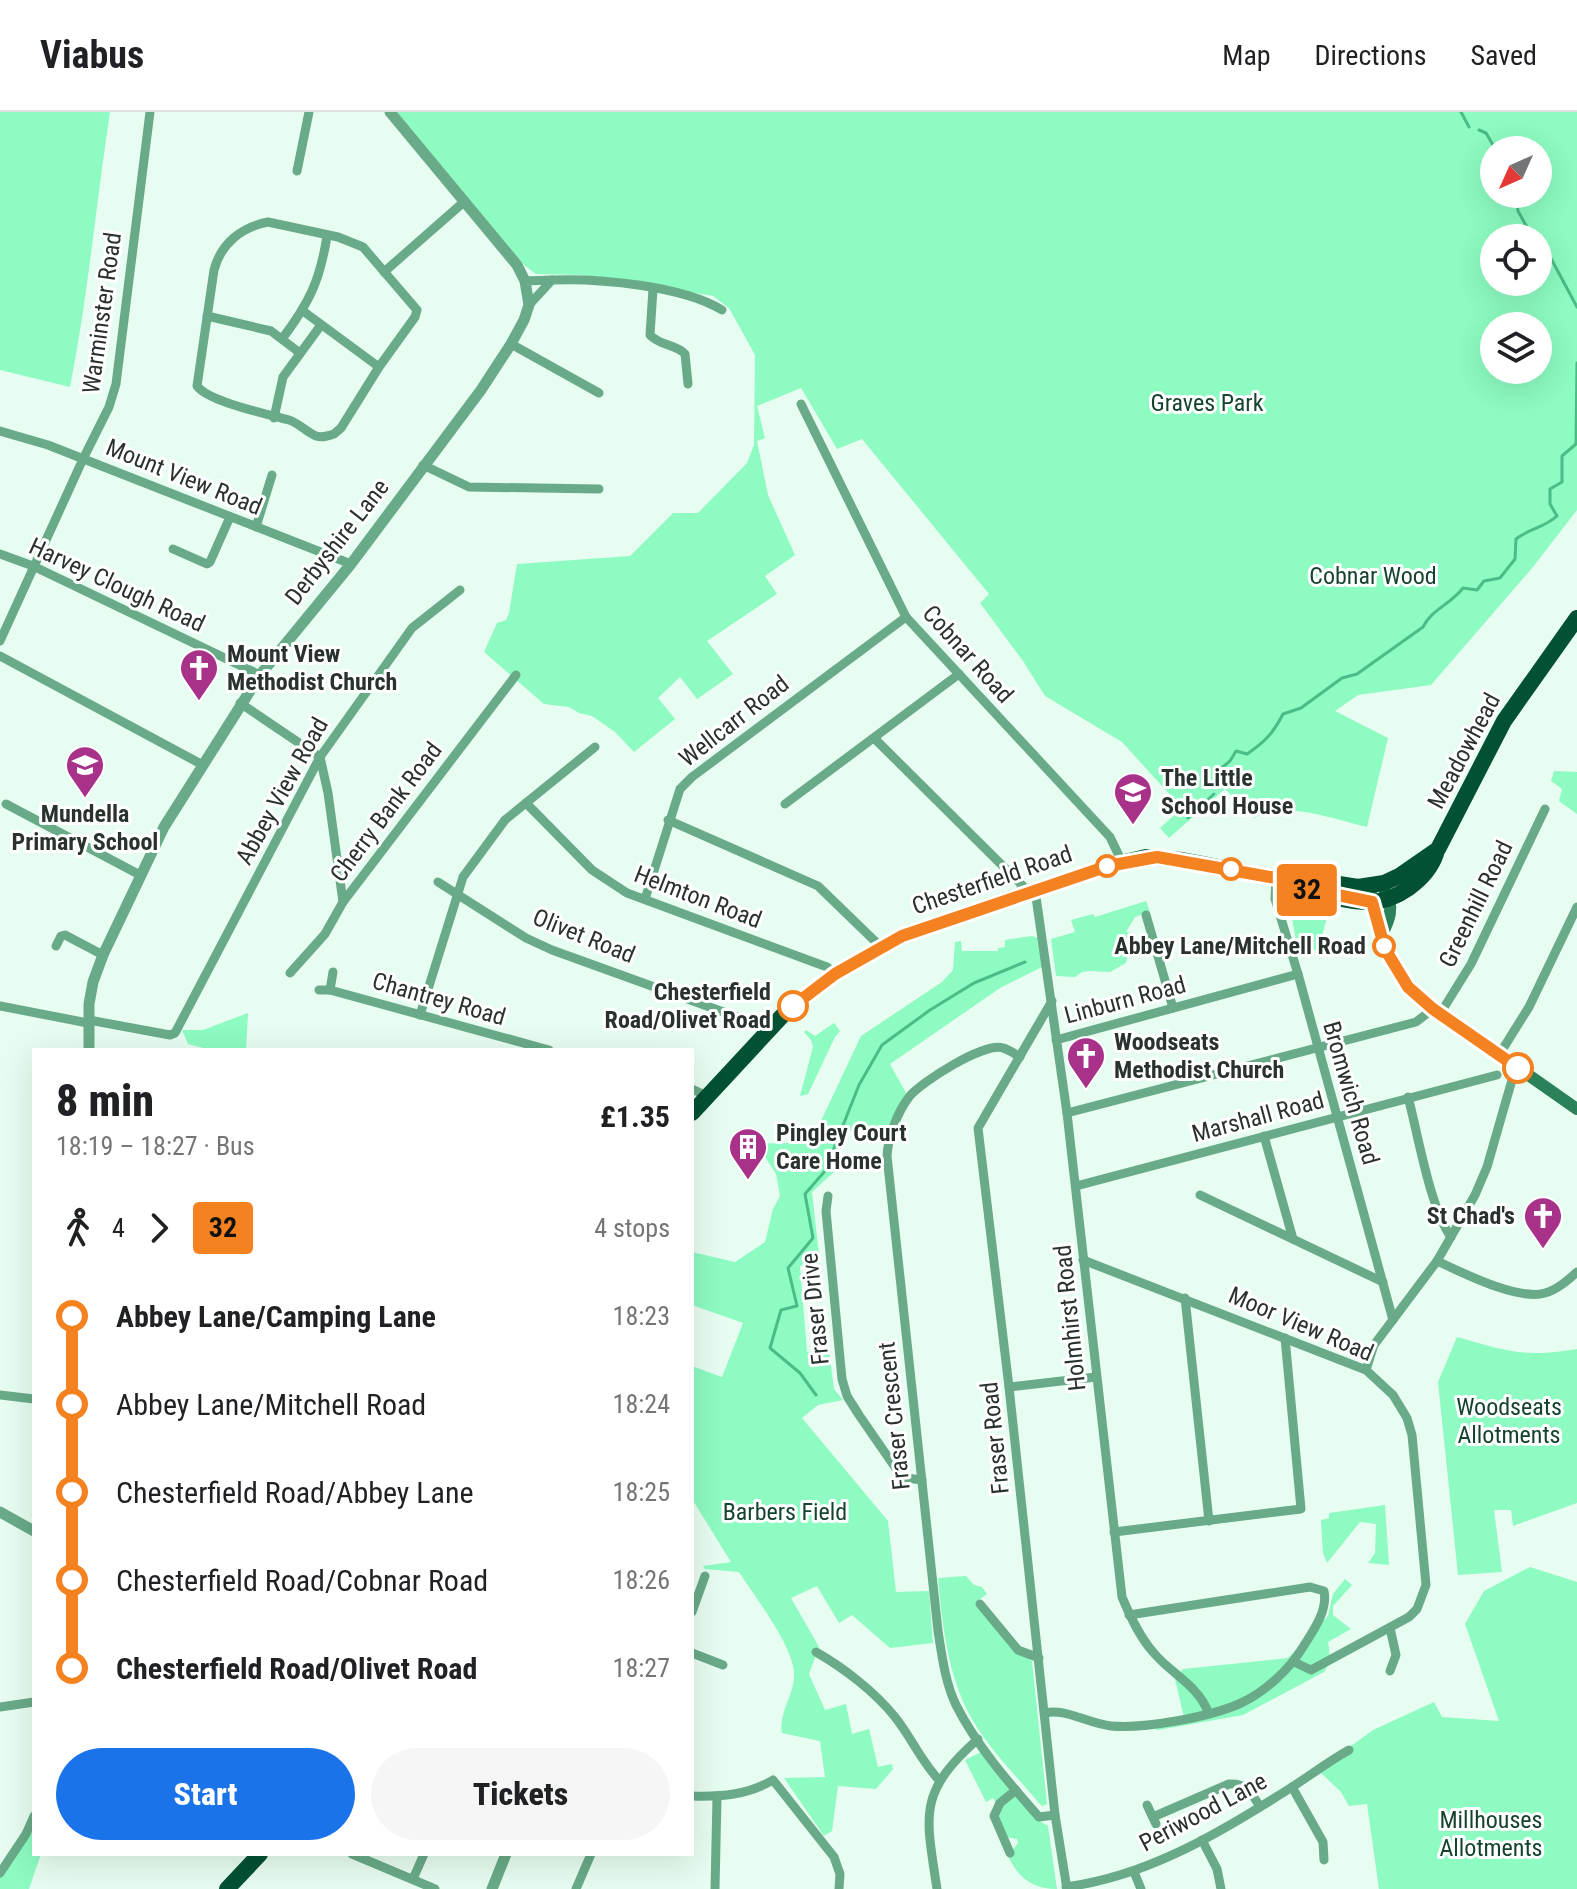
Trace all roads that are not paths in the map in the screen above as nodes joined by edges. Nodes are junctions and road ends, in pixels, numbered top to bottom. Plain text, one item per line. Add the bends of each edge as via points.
1 (150, 112) edge
2 (309, 112) edge
3 (390, 112) edge
4 (297, 171) dead end
5 (465, 201) junction
6 (327, 236) junction
7 (384, 272) junction
8 (552, 280) junction
9 (525, 281) junction
10 (653, 289) junction
11 (529, 305) junction
12 (722, 310) dead end
13 (303, 311) junction
14 (207, 316) junction
15 (321, 325) junction
16 (282, 339) junction
17 (511, 344) junction
18 (300, 353) junction
19 (379, 367) junction
20 (688, 384) dead end
21 (599, 393) dead end
22 (801, 404) dead end
23 (274, 418) junction
24 (0, 431) edge
25 (83, 459) junction
26 (423, 465) junction
27 (272, 475) dead end
28 (599, 489) dead end
29 (230, 517) junction
30 (256, 527) junction
31 (173, 549) dead end
32 (0, 554) edge
33 (351, 564) junction
34 (33, 566) junction
35 (460, 590) dead end
36 (906, 617) junction
37 (1577, 618) edge
38 (0, 641) edge
39 (0, 656) edge
40 (959, 674) junction
41 (260, 675) junction
42 (516, 675) dead end
43 (240, 703) junction
44 (875, 739) junction
45 (595, 747) dead end
46 (320, 757) junction
47 (201, 764) junction
48 (526, 803) junction
49 (6, 804) dead end
50 (785, 804) dead end
51 (1545, 809) dead end
52 (668, 820) junction
53 (1438, 849) junction
54 (1122, 862) junction
55 (140, 875) junction
56 (1276, 878) junction
57 (438, 882) dead end
58 (1032, 891) junction
59 (456, 892) junction
60 (1373, 894) junction
61 (1389, 897) junction
62 (645, 899) junction
63 (343, 902) junction
64 (1577, 907) edge
65 (1145, 920) dead end
66 (1382, 934) junction
67 (56, 946) dead end
68 (881, 947) junction
69 (103, 955) junction
70 (333, 972) dead end
71 (290, 973) dead end
72 (835, 974) junction
73 (1298, 974) junction
74 (319, 990) dead end
75 (330, 990) junction
76 (1052, 1001) junction
77 (0, 1006) edge
78 (1173, 1008) junction
79 (1436, 1012) junction
80 (420, 1015) junction
81 (88, 1022) junction
82 (767, 1032) junction
83 (1056, 1040) junction
84 (1316, 1046) junction
85 (89, 1048) edge
86 (542, 1048) edge
87 (1499, 1055) junction
88 (1020, 1057) junction
89 (1518, 1068) junction
90 (1497, 1075) dead end
91 (699, 1093) edge
92 (1408, 1097) junction
93 (1577, 1109) edge
94 (1067, 1113) junction
95 (1338, 1117) junction
96 (1264, 1136) junction
97 (1076, 1186) junction
98 (1200, 1195) dead end
99 (828, 1196) dead end
100 (1451, 1237) junction
101 (1293, 1239) junction
102 (1083, 1260) junction
103 (1437, 1261) junction
104 (1577, 1272) edge
105 (1383, 1282) junction
106 (1185, 1298) junction
107 (1393, 1320) junction
108 (1285, 1338) junction
109 (1366, 1370) junction
110 (1096, 1377) junction
111 (1009, 1387) junction
112 (0, 1395) edge
113 (32, 1399) edge
114 (922, 1480) junction
115 (0, 1512) edge
116 (1209, 1521) junction
117 (32, 1530) edge
118 (1114, 1532) junction
119 (705, 1576) dead end
120 (980, 1604) dead end
121 (694, 1606) edge
122 (1129, 1615) junction
123 (1390, 1628) junction
124 (816, 1652) dead end
125 (694, 1654) edge
126 (1039, 1658) junction
127 (1294, 1662) junction
128 (723, 1665) dead end
129 (1390, 1671) dead end
130 (32, 1702) edge
131 (0, 1707) edge
132 (1208, 1712) junction
133 (1046, 1713) junction
134 (978, 1739) junction
135 (1349, 1750) dead end
136 (939, 1780) junction
137 (1292, 1787) junction
138 (1016, 1790) junction
139 (694, 1796) edge
140 (717, 1797) junction
141 (1147, 1805) dead end
142 (1260, 1807) junction
143 (1055, 1815) junction
144 (32, 1820) edge
145 (1202, 1840) junction
146 (1010, 1853) dead end
147 (261, 1856) edge
148 (262, 1856) edge
149 (357, 1856) edge
150 (423, 1856) edge
151 (505, 1856) edge
152 (590, 1856) edge
153 (1324, 1860) dead end
154 (1134, 1872) junction
155 (0, 1873) edge
156 (413, 1879) junction
157 (1066, 1888) edge
158 (227, 1889) edge
159 (243, 1889) edge
160 (435, 1889) edge
161 (492, 1889) edge
162 (576, 1889) edge
163 (715, 1889) edge
164 (839, 1889) edge
165 (937, 1889) edge
166 (1141, 1889) edge
167 (1221, 1889) edge

1 - 25 street, Warminster Road via 116,384
2 - 4 street
3 - 5 street
5 - 7 street
5 - 9 street
6 - 7 street via 363,247
6 - 13 street via 322,269
6 - 14 street via 275,223 241,232 216,262
7 - 19 street via 417,310
8 - 9 street
8 - 10 street
8 - 11 street
9 - 11 street
10 - 12 street via 705,300
10 - 20 street via 650,335 682,350
11 - 17 street, Derbyshire Lane
13 - 15 street
13 - 16 street
14 - 16 street via 262,328
14 - 23 street via 196,377 199,390
15 - 18 street
15 - 19 street
16 - 18 street
17 - 21 street
17 - 26 street, Derbyshire Lane
18 - 23 street via 283,377
19 - 23 street via 334,434 319,436 291,420
22 - 36 street, Cobnar Road
24 - 25 street, Mount View Road
25 - 29 street, Mount View Road
25 - 34 street, Warminster Road
26 - 28 street via 469,487
26 - 33 street, Derbyshire Lane
27 - 30 street
29 - 30 street, Mount View Road
29 - 31 street via 207,564
30 - 33 street, Mount View Road
32 - 34 street, Harvey Clough Road
33 - 41 street, Derbyshire Lane
34 - 38 street, Warminster Road
34 - 41 street, Harvey Clough Road
35 - 46 street, Abbey View Road via 412,628
36 - 40 street, Cobnar Road
36 - 52 street, Wellcarr Road via 692,777 680,789
37 - 53 highway, Meadowhead via 1504,721
39 - 47 street
40 - 44 street
40 - 54 street, Cobnar Road via 1110,837
41 - 43 street, Derbyshire Lane
42 - 63 street, Cherry Bank Road
43 - 46 street
43 - 47 street, Derbyshire Lane
44 - 50 street
44 - 58 street
45 - 48 street
46 - 63 street
46 - 81 street, Abbey View Road via 175,1033
47 - 55 street, Derbyshire Lane
48 - 59 street via 486,843
48 - 62 street, Helmton Road via 608,883
49 - 55 street
51 - 79 street, Greenhill Road via 1471,964
52 - 62 street, Wellcarr Road
52 - 68 street via 818,886
53 - 60 highway, Meadowhead
53 - 61 highway via 1423,875
54 - 56 highway, Chesterfield Road via 1157,857
54 - 58 highway, Chesterfield Road
55 - 69 street, Derbyshire Lane
56 - 60 highway, Chesterfield Road via 1293,886
56 - 73 street, Bromwich Road via 1275,899
57 - 59 street, Olivet Road
58 - 68 highway, Chesterfield Road
58 - 76 street, Holmhirst Road
59 - 80 street
59 - 82 street, Olivet Road via 552,950
60 - 61 highway
60 - 66 main road
61 - 66 main road via 1389,922
62 - 72 street, Helmton Road
63 - 71 street, Cherry Bank Road via 325,934
64 - 87 street via 1529,1007
65 - 78 street
66 - 79 main road via 1403,981
67 - 69 street via 65,935
68 - 72 highway, Chesterfield Road
69 - 81 street, Derbyshire Lane
70 - 75 street
72 - 82 highway, Chesterfield Road
73 - 78 street, Linburn Road
73 - 84 street, Bromwich Road
74 - 75 street, Chantrey Road
75 - 80 street, Chantrey Road
76 - 83 street, Holmhirst Road
76 - 88 street, Fraser Road
77 - 81 street
78 - 83 street, Linburn Road
79 - 84 street via 1416,1022
79 - 87 main road
80 - 86 street, Chantrey Road
81 - 85 street, Derbyshire Lane
82 - 91 highway, Chesterfield Road
83 - 94 street, Holmhirst Road
84 - 94 street
84 - 95 street, Bromwich Road
87 - 89 main road
88 - 111 street, Fraser Road via 978,1128
88 - 114 street, Fraser Crescent via 1003,1047 982,1050 919,1088 908,1098 887,1147
89 - 93 main road
89 - 100 street via 1487,1167
90 - 92 street, Marshall Road
92 - 95 street, Marshall Road
92 - 100 street via 1437,1208
94 - 97 street, Holmhirst Road
95 - 96 street, Marshall Road
95 - 105 street, Bromwich Road
96 - 97 street, Marshall Road
96 - 101 street
97 - 102 street, Holmhirst Road
98 - 101 street
99 - 114 street, Fraser Drive via 847,1396 899,1473
100 - 103 street
101 - 105 street
102 - 106 street, Moor View Road
102 - 110 street, Holmhirst Road
103 - 104 street via 1532,1295 1550,1292
103 - 107 street
105 - 107 street, Bromwich Road
106 - 108 street, Moor View Road
106 - 116 street
107 - 109 street via 1374,1345
108 - 109 street, Moor View Road
108 - 116 street via 1301,1509
109 - 123 street, Moor View Road via 1393,1395 1407,1418 1424,1552 1423,1597 1409,1617
110 - 111 street
110 - 118 street, Holmhirst Road
111 - 126 street, Fraser Road
112 - 113 street
114 - 134 street, Fraser Crescent via 942,1659 956,1704
115 - 117 street
116 - 118 street
118 - 122 street, Holmhirst Road
119 - 121 street
120 - 126 street via 1018,1650
122 - 127 street via 1310,1587 1324,1591 1324,1610
122 - 132 street, Holmhirst Road via 1152,1651 1197,1692
123 - 127 street, Moor View Road via 1311,1670
123 - 129 street via 1396,1655
124 - 136 street via 830,1655 891,1713
125 - 128 street
126 - 133 street, Fraser Road
127 - 132 street via 1238,1705
130 - 131 street
132 - 133 street via 1129,1727
133 - 143 street, Fraser Road
134 - 136 street
134 - 138 street, Fraser Crescent
135 - 137 street, Periwood Lane
136 - 165 street via 928,1827
137 - 142 street, Periwood Lane
137 - 153 street via 1323,1842
138 - 143 street, Fraser Crescent via 1039,1817
138 - 146 street via 994,1813
139 - 140 street
140 - 163 street
140 - 164 street via 773,1780 834,1857
141 - 142 street via 1155,1820 1240,1783
142 - 145 street, Periwood Lane
143 - 157 street, Fraser Road
144 - 155 street
145 - 154 street, Periwood Lane
145 - 167 street
147 - 158 highway
148 - 159 highway
149 - 156 street
150 - 156 street
151 - 161 street
152 - 162 street
154 - 157 street, Periwood Lane
154 - 166 street
156 - 160 street

